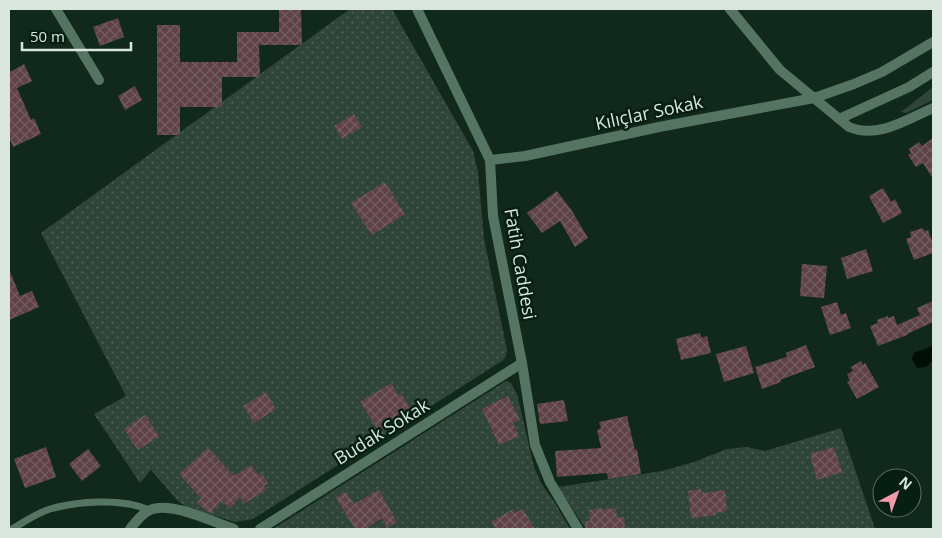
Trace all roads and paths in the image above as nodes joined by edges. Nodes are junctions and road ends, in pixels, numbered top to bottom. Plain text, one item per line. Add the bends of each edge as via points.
1 (56, 9) edge
2 (418, 9) edge
3 (730, 9) edge
4 (933, 42) edge
5 (933, 72) edge
6 (98, 80) dead end
7 (814, 98) junction
8 (933, 108) edge
9 (839, 119) junction
10 (490, 160) junction
11 (522, 363) junction
12 (149, 510) junction
13 (12, 529) edge
14 (130, 529) edge
15 (234, 529) edge
16 (260, 529) edge
17 (578, 529) edge

1 - 6 street
2 - 10 street, Fatih Caddesi
3 - 7 street via 780,70
4 - 7 street, Kılıçlar Sokak via 882,72
5 - 9 street via 909,87
7 - 9 street
7 - 10 street, Kılıçlar Sokak
8 - 9 street via 869,132 858,131
10 - 11 street, Fatih Caddesi via 492,216
11 - 16 street, Budak Sokak
11 - 17 street, Fatih Caddesi via 535,445 550,482
12 - 13 lane via 128,503 92,502 49,509
12 - 14 street
12 - 15 street via 179,510

